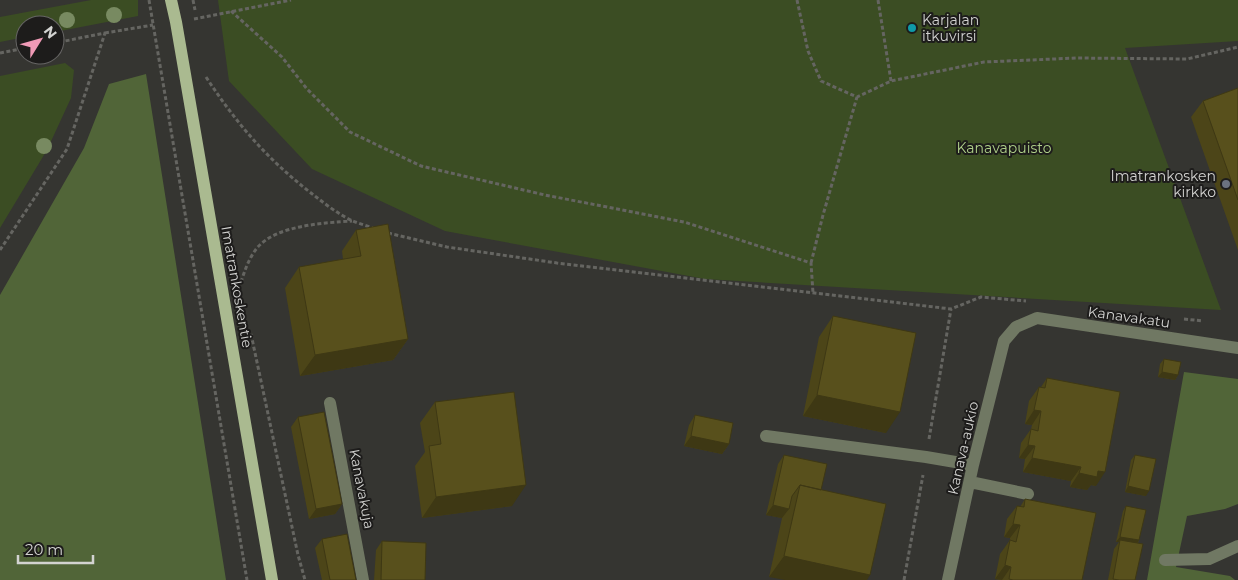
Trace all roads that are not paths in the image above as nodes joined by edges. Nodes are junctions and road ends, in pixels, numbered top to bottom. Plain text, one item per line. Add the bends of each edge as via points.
1 (171, 2) edge
2 (1016, 327) joint
3 (1238, 348) edge
4 (330, 403) dead end
5 (766, 436) dead end
6 (973, 465) junction
7 (970, 482) junction
8 (1028, 494) dead end
9 (1238, 546) edge
10 (1165, 560) dead end
11 (272, 580) edge
12 (363, 580) edge
13 (948, 580) edge

1 - 11 main road, Imatrankoskentie
2 - 3 street, Kanavakatu via 1037,318
2 - 6 street, Kanava-aukio via 1004,341
4 - 12 street, Kanavakuja
5 - 6 street
6 - 7 street, Kanava-aukio
7 - 8 street
7 - 13 street, Kanava-aukio
9 - 10 street via 1209,558

